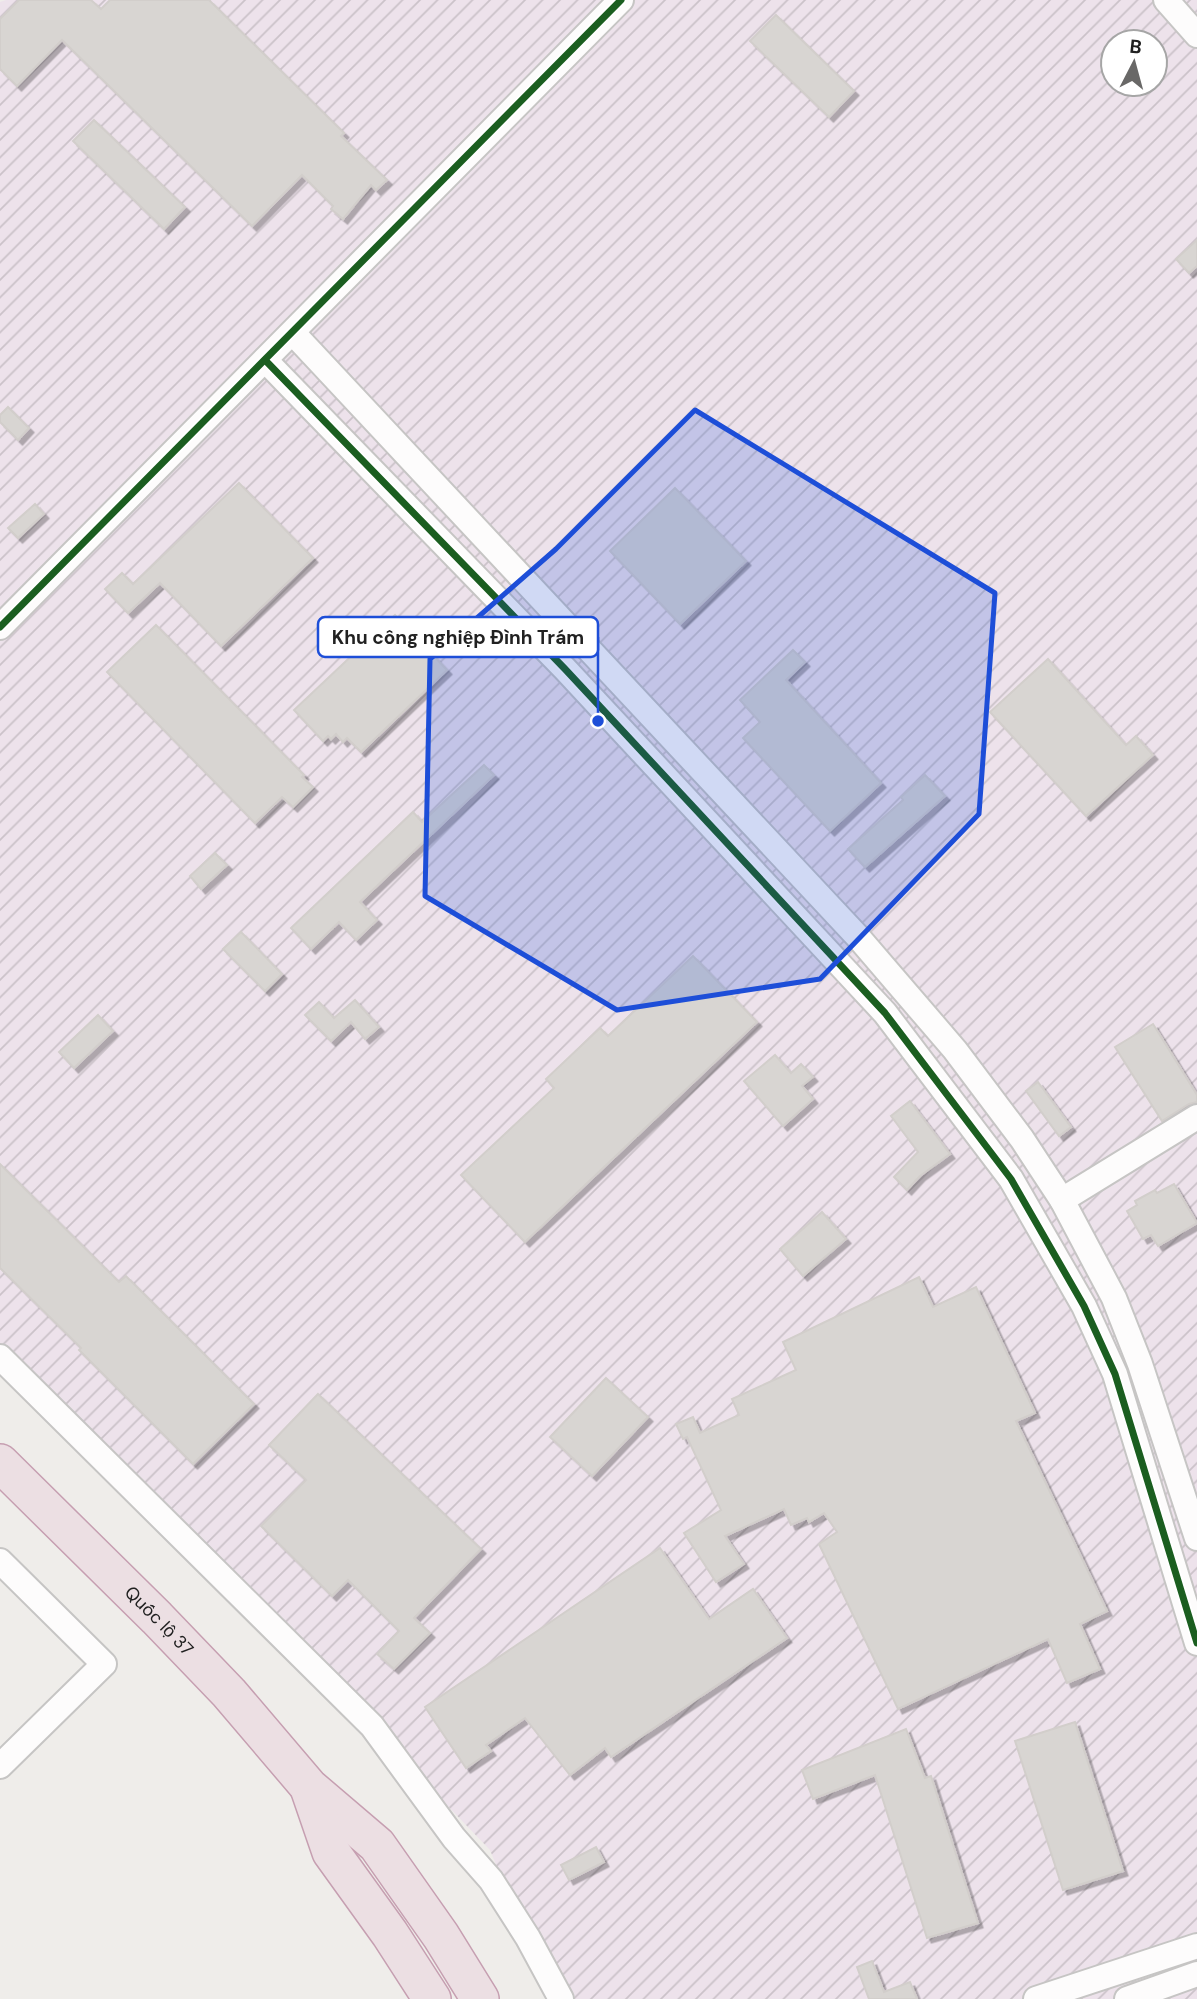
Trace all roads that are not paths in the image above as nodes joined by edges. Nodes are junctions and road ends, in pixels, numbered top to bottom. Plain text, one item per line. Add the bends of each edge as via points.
1 (621, 0) edge
2 (1166, 0) edge
3 (1197, 35) edge
4 (292, 333) junction
5 (265, 360) junction
6 (0, 627) edge
7 (1197, 1117) edge
8 (1062, 1200) junction
9 (0, 1357) edge
10 (0, 1463) edge
11 (1197, 1538) edge
12 (0, 1561) edge
13 (1197, 1643) edge
14 (3, 1759) edge
15 (309, 1787) junction
16 (1197, 1946) edge
17 (1197, 1974) edge
18 (432, 1999) edge
19 (480, 1999) edge
20 (561, 1999) edge
21 (1036, 1999) edge
22 (1126, 1999) edge

1 - 4 street
2 - 3 street
4 - 5 street
4 - 8 street via 858,937 955,1050
5 - 6 street
5 - 13 street via 565,669 885,1013 1011,1179 1084,1306 1115,1374
7 - 8 street
8 - 11 street via 1114,1298
9 - 20 street via 372,1726 427,1804 491,1880
10 - 15 highway, Quốc lộ 37 via 229,1693
12 - 14 street via 104,1664
15 - 18 highway, Quốc lộ 37 via 331,1852
15 - 19 highway, Quốc lộ 37 via 377,1845
16 - 21 street
17 - 22 street

